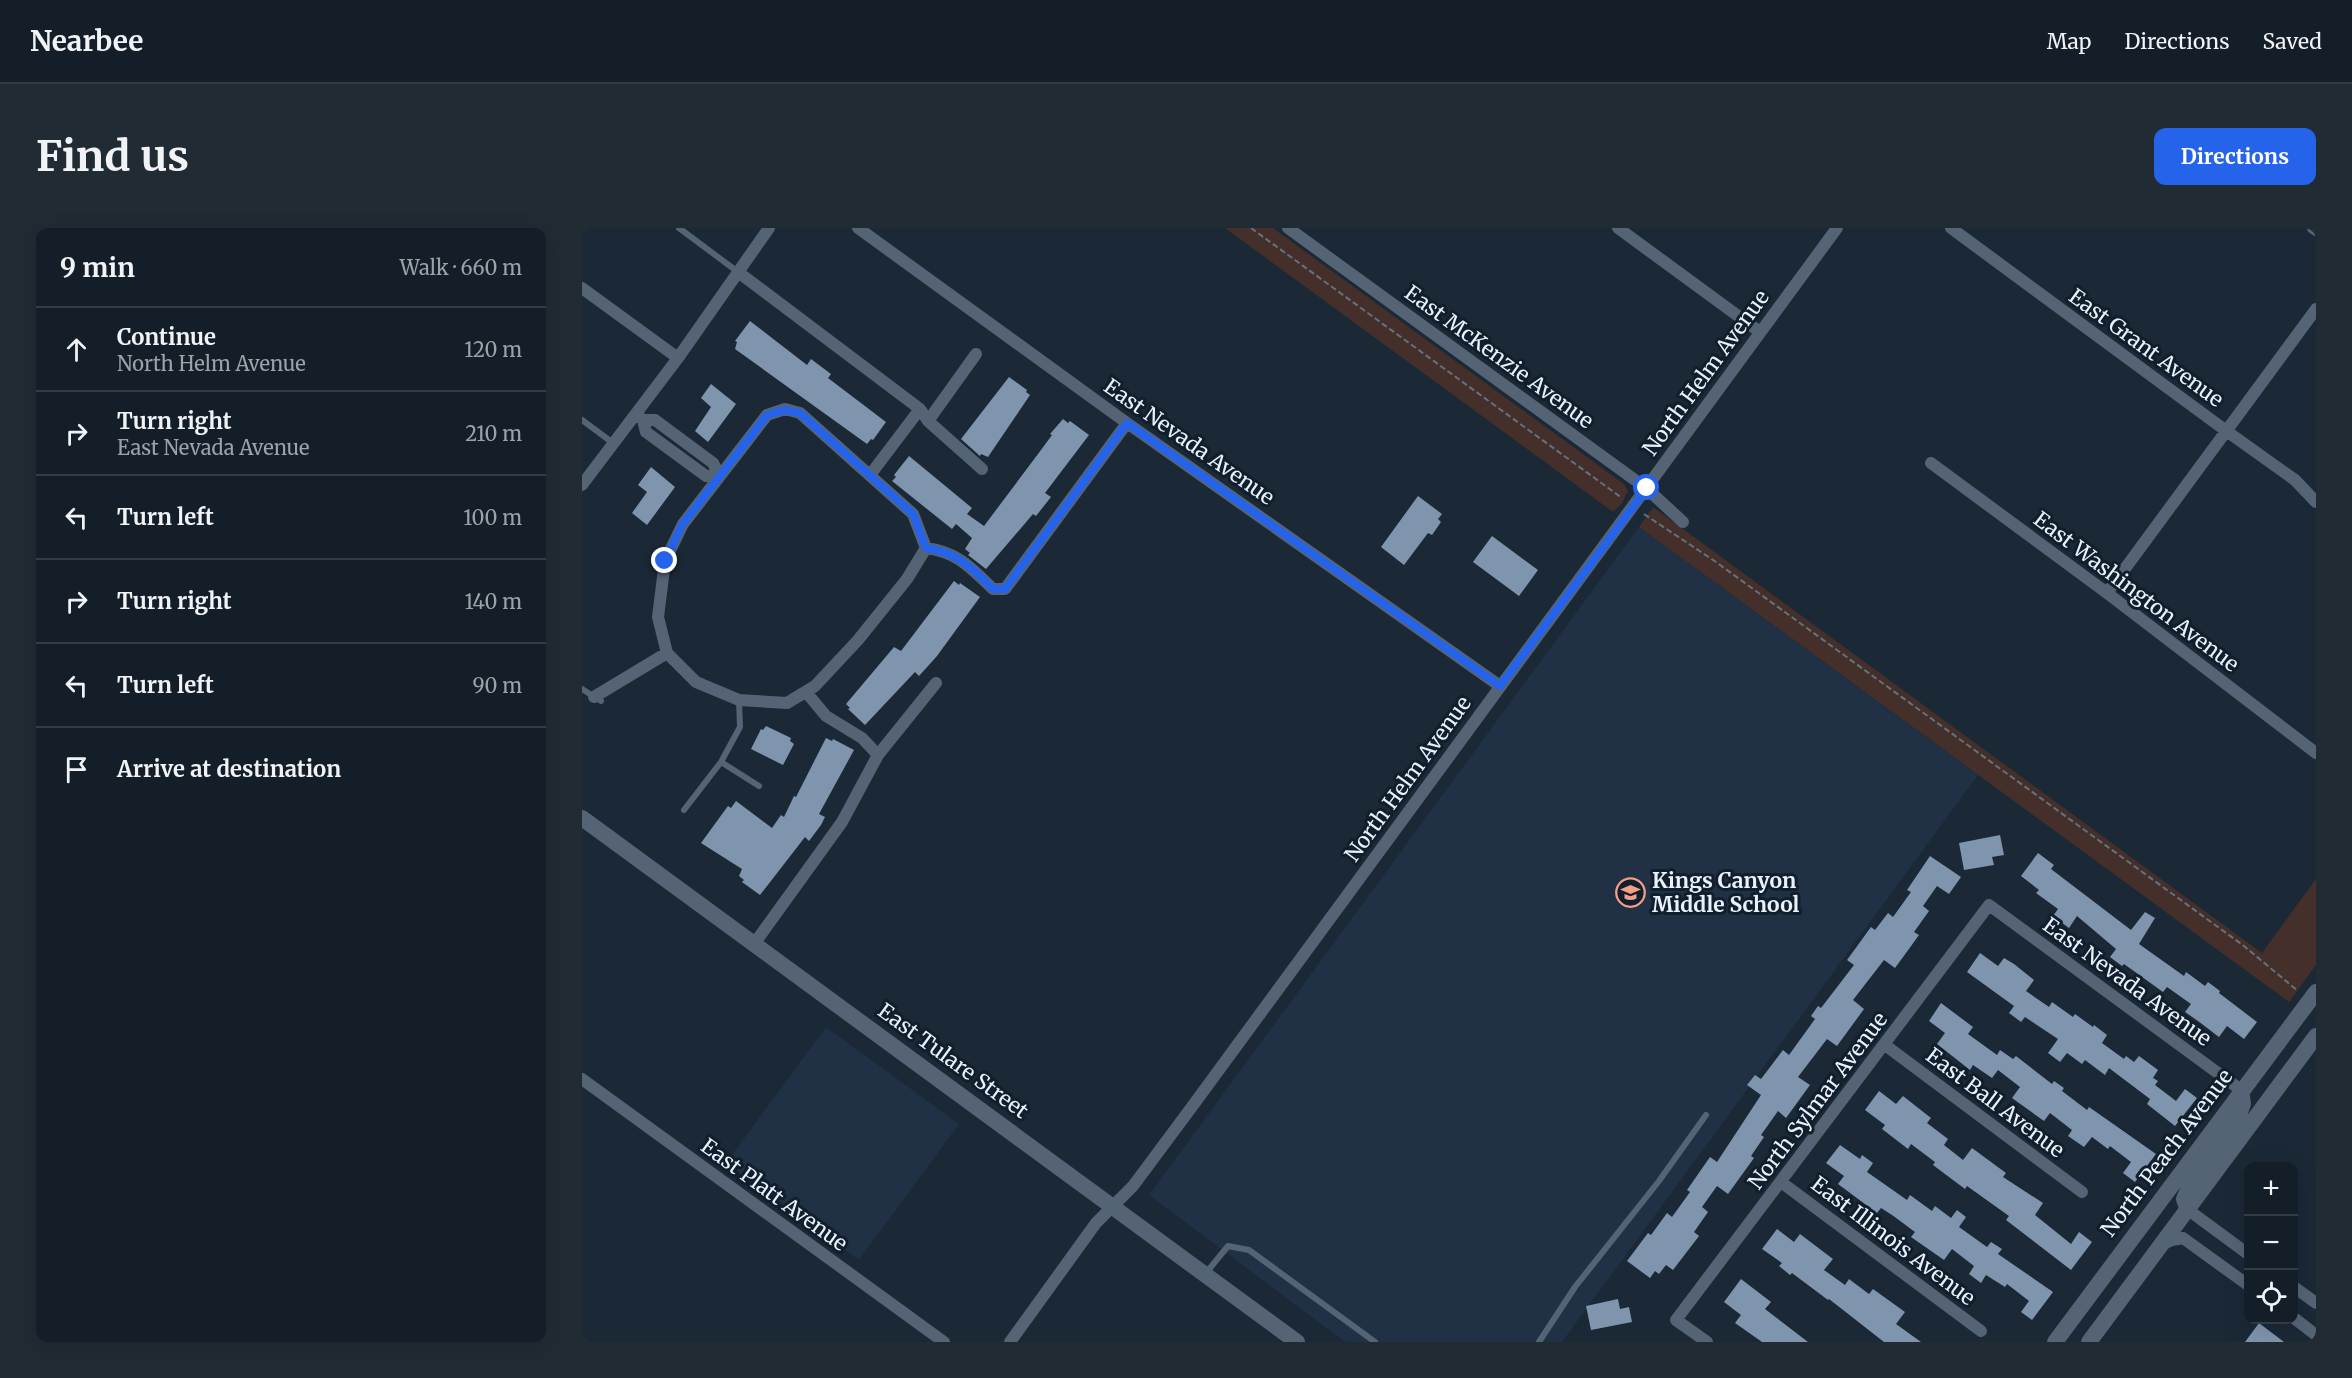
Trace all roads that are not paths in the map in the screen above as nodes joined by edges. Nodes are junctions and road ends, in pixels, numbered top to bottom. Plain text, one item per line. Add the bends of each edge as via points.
1 (679, 228) edge
2 (769, 228) edge
3 (858, 228) edge
4 (1618, 228) edge
5 (1837, 228) edge
6 (1951, 228) edge
7 (1296, 230) edge
8 (738, 272) junction
9 (582, 288) edge
10 (2316, 309) edge
11 (1760, 332) junction
12 (976, 354) dead end
13 (678, 358) junction
14 (920, 409) junction
15 (639, 417) junction
16 (582, 420) edge
17 (928, 421) junction
18 (1127, 423) junction
19 (2224, 430) junction
20 (614, 443) junction
21 (1931, 463) dead end
22 (982, 469) dead end
23 (719, 475) junction
24 (870, 475) junction
25 (582, 485) edge
26 (1647, 488) junction
27 (2316, 502) edge
28 (1683, 522) dead end
29 (926, 548) junction
30 (2106, 593) junction
31 (667, 653) junction
32 (936, 683) dead end
33 (1500, 686) junction
34 (582, 689) edge
35 (806, 692) junction
36 (598, 699) joint
37 (739, 700) junction
38 (2316, 753) edge
39 (878, 755) junction
40 (721, 762) junction
41 (759, 786) dead end
42 (684, 810) dead end
43 (582, 818) edge
44 (1989, 905) joint
45 (754, 944) junction
46 (2313, 996) edge
47 (2316, 1036) edge
48 (1885, 1045) junction
49 (582, 1080) edge
50 (2241, 1090) junction
51 (1706, 1115) dead end
52 (1781, 1182) junction
53 (2082, 1192) dead end
54 (1113, 1205) junction
55 (2187, 1209) junction
56 (2160, 1246) junction
57 (2244, 1251) edge
58 (1205, 1274) junction
59 (2244, 1282) edge
60 (2298, 1290) edge
61 (2316, 1303) edge
62 (2298, 1321) edge
63 (1981, 1331) dead end
64 (2316, 1335) edge
65 (1294, 1341) edge
66 (944, 1342) edge
67 (1010, 1342) edge
68 (1375, 1342) edge
69 (1539, 1342) edge
70 (1707, 1342) edge
71 (2055, 1342) edge
72 (2089, 1342) edge

1 - 8 lane
2 - 8 street
3 - 18 street, East Nevada Avenue
4 - 11 street
5 - 11 street, North Helm Avenue
6 - 19 street, East Grant Avenue
7 - 26 street, East McKenzie Avenue
8 - 13 street
8 - 14 street
9 - 13 street
10 - 19 street
11 - 26 street, North Helm Avenue
12 - 17 street
13 - 15 street
14 - 17 street
14 - 24 street
15 - 20 street
15 - 23 street via 655,420 713,463
16 - 20 lane
17 - 22 street
18 - 29 street via 1005,589 993,589 945,550
18 - 33 street, East Nevada Avenue
19 - 27 street, East Grant Avenue via 2295,480
19 - 30 street
20 - 25 street
21 - 30 street, East Washington Avenue
23 - 24 street via 767,415 785,410 800,413
23 - 31 street via 682,525 665,561 658,617
24 - 29 street via 913,514
26 - 28 street, East McKenzie Avenue
26 - 33 street, North Helm Avenue
29 - 35 street via 907,579 858,640
30 - 38 street, East Washington Avenue
31 - 36 street
31 - 37 street via 696,682
32 - 39 street
33 - 54 street, North Helm Avenue via 1133,1186
34 - 36 lane
35 - 37 street via 787,703
35 - 39 street via 826,716 862,738
37 - 40 lane via 740,727
39 - 45 street via 842,822
40 - 41 lane
40 - 42 lane
43 - 45 main road, East Tulare Street
44 - 48 street, North Sylmar Avenue
44 - 50 street, East Nevada Avenue
45 - 54 main road, East Tulare Street
46 - 50 main road, North Peach Avenue
47 - 55 main road
48 - 52 street, North Sylmar Avenue
48 - 53 street, East Ball Avenue
49 - 66 street, East Platt Avenue
50 - 55 main road via 2242,1111 2189,1187 2184,1199
50 - 71 main road, North Peach Avenue
51 - 69 lane via 1575,1287
52 - 63 street, East Illinois Avenue
52 - 70 street, North Sylmar Avenue via 1676,1320
54 - 58 main road, East Tulare Street
54 - 67 street, North Helm Avenue
55 - 56 main road
55 - 57 street
56 - 59 street via 2183,1238
56 - 72 main road
58 - 65 main road, East Tulare Street
58 - 68 lane via 1228,1246 1250,1250
60 - 61 street
62 - 64 street

